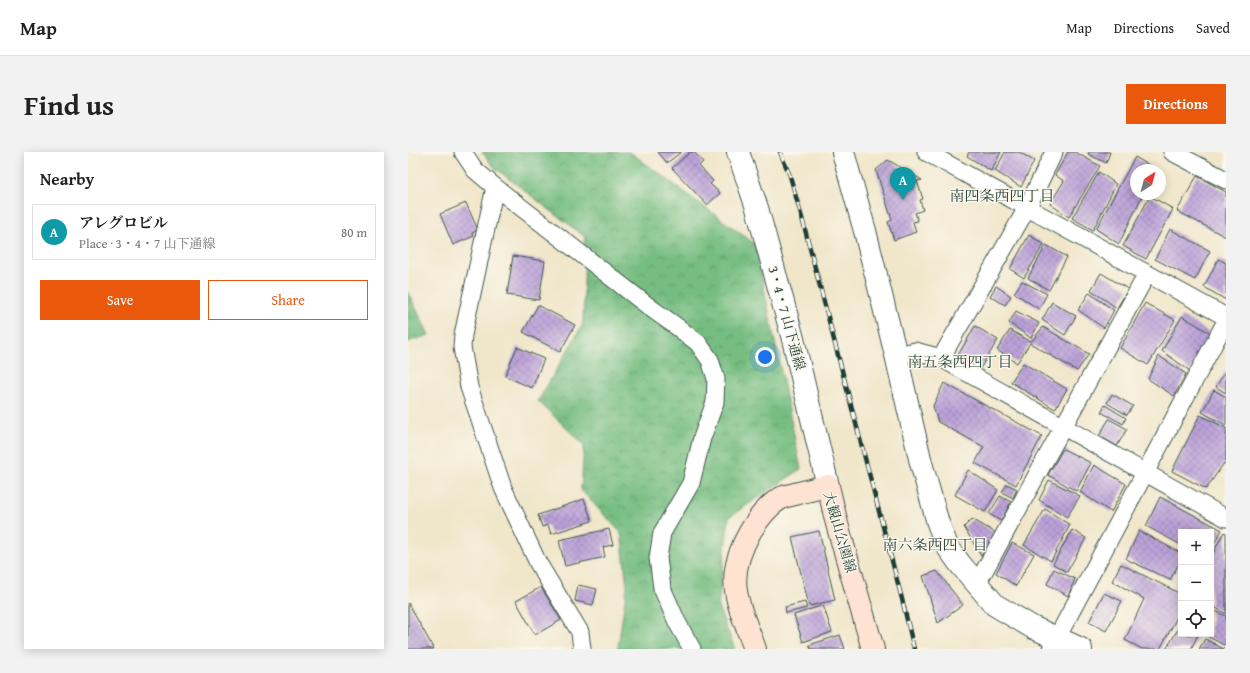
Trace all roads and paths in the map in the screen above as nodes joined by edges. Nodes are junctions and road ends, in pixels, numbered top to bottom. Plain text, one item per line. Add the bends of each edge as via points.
1 (463, 152) edge
2 (738, 152) edge
3 (843, 152) edge
4 (926, 152) edge
5 (1054, 152) edge
6 (1172, 152) edge
7 (1226, 180) edge
8 (495, 188) junction
9 (1027, 208) junction
10 (1147, 274) junction
11 (1226, 317) edge
12 (1226, 322) edge
13 (896, 355) junction
14 (941, 358) junction
15 (1063, 427) junction
16 (1145, 473) junction
17 (828, 486) junction
18 (1226, 518) edge
19 (977, 584) junction
20 (1054, 643) edge
21 (582, 649) edge
22 (692, 649) edge
23 (755, 649) edge
24 (873, 649) edge
25 (1081, 649) edge

1 - 8 street via 475,170
2 - 17 street, 3・4・7 山下通線 via 757,208 793,339
3 - 13 street
4 - 9 street
5 - 9 street
6 - 7 street
8 - 21 street via 463,335 462,347 469,387 503,488 538,564 580,632
8 - 22 street via 698,343 710,360 716,379 715,402 702,438 691,483 662,533 658,558 662,588
9 - 10 street
9 - 14 street
10 - 11 street
10 - 15 street
12 - 16 street
13 - 14 street via 915,352
13 - 19 street via 938,523 948,546
14 - 15 street
15 - 16 street
15 - 19 street
16 - 18 street
16 - 20 street
17 - 23 main road, 大観山公園線 via 782,498 766,510 754,525 738,556 736,591
17 - 24 main road, 大観山公園線
19 - 20 street via 996,605
20 - 25 street

